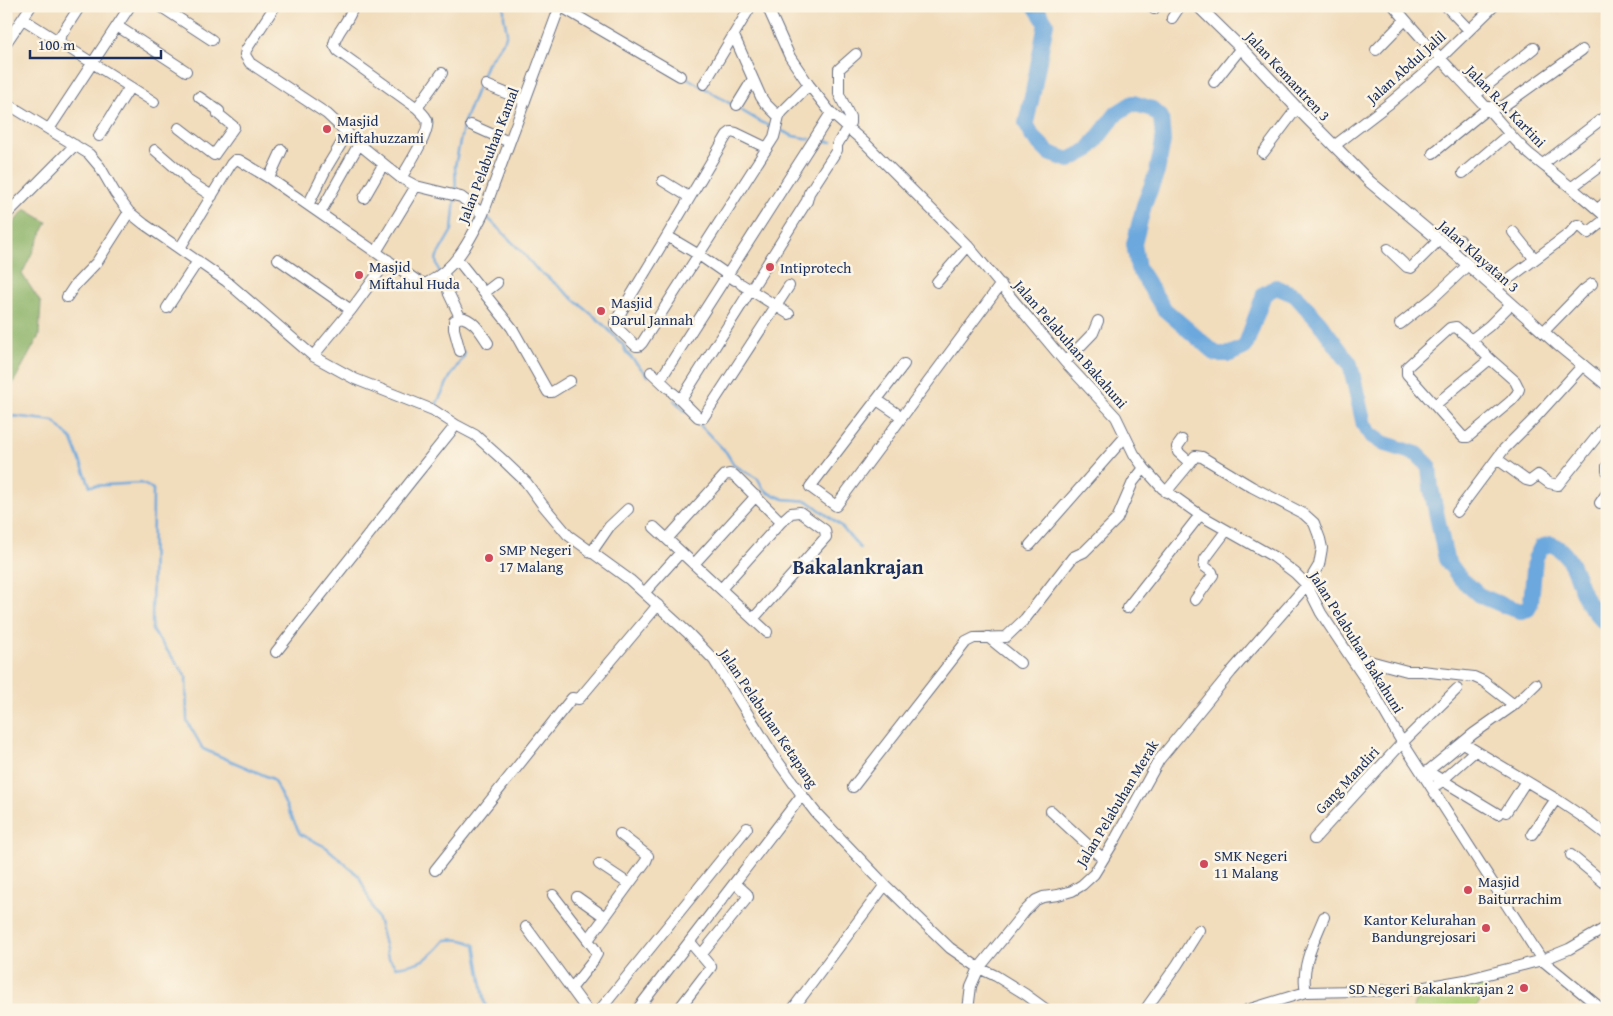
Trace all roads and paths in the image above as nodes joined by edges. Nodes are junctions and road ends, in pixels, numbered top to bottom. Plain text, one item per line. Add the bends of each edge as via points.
1 (31, 6) edge
2 (80, 6) edge
3 (130, 6) edge
4 (160, 6) edge
5 (275, 6) edge
6 (353, 6) edge
7 (560, 6) edge
8 (752, 6) edge
9 (767, 6) edge
10 (1180, 6) edge
11 (1198, 6) edge
12 (1394, 6) edge
13 (1446, 6) edge
14 (1494, 6) edge
15 (1172, 18) dead end
16 (22, 19) junction
17 (1405, 20) junction
18 (117, 26) junction
19 (1469, 30) junction
20 (734, 36) junction
21 (58, 40) junction
22 (212, 40) dead end
23 (6, 43) edge
24 (1241, 48) junction
25 (1534, 48) dead end
26 (1376, 50) dead end
27 (1582, 50) dead end
28 (856, 54) dead end
29 (1441, 59) junction
30 (93, 63) junction
31 (186, 71) dead end
32 (442, 73) dead end
33 (680, 76) dead end
34 (753, 79) junction
35 (1214, 82) dead end
36 (704, 84) dead end
37 (486, 85) dead end
38 (808, 85) junction
39 (130, 88) junction
40 (1475, 96) junction
41 (199, 97) dead end
42 (525, 101) junction
43 (154, 102) dead end
44 (7, 104) edge
45 (736, 105) dead end
46 (417, 108) junction
47 (1297, 108) junction
48 (1488, 108) junction
49 (830, 113) junction
50 (1607, 115) edge
51 (779, 117) junction
52 (471, 126) dead end
53 (179, 128) dead end
54 (848, 128) junction
55 (50, 129) junction
56 (347, 134) junction
57 (1509, 134) junction
58 (99, 136) dead end
59 (509, 142) junction
60 (359, 144) junction
61 (75, 145) junction
62 (1334, 146) junction
63 (767, 148) junction
64 (155, 150) dead end
65 (219, 150) junction
66 (282, 150) dead end
67 (1263, 153) dead end
68 (1433, 153) dead end
69 (235, 160) junction
70 (1607, 161) edge
71 (1543, 164) junction
72 (383, 165) junction
73 (1464, 173) dead end
74 (269, 178) junction
75 (401, 178) junction
76 (662, 181) dead end
77 (416, 186) junction
78 (1572, 187) junction
79 (212, 196) junction
80 (690, 197) junction
81 (364, 198) dead end
82 (1607, 201) edge
83 (308, 205) junction
84 (1598, 209) junction
85 (129, 212) junction
86 (320, 213) junction
87 (483, 214) junction
88 (6, 215) edge
89 (1607, 218) edge
90 (1513, 232) dead end
91 (667, 236) junction
92 (1439, 240) junction
93 (1460, 240) dead end
94 (968, 246) junction
95 (180, 248) junction
96 (1388, 249) dead end
97 (1450, 249) junction
98 (376, 252) junction
99 (699, 255) junction
100 (1534, 258) junction
101 (458, 259) junction
102 (278, 260) dead end
103 (388, 260) junction
104 (198, 261) junction
105 (1468, 265) junction
106 (444, 273) junction
107 (734, 280) junction
108 (497, 282) dead end
109 (938, 282) dead end
110 (1001, 284) junction
111 (1592, 284) dead end
112 (789, 286) dead end
113 (1495, 289) junction
114 (750, 290) junction
115 (484, 293) junction
116 (67, 297) dead end
117 (1511, 304) junction
118 (776, 306) junction
119 (167, 308) dead end
120 (351, 310) junction
121 (789, 314) dead end
122 (458, 319) junction
123 (1098, 321) dead end
124 (1400, 324) dead end
125 (1547, 328) dead end
126 (1471, 340) junction
127 (488, 343) dead end
128 (460, 351) dead end
129 (312, 356) junction
130 (1490, 359) junction
131 (1065, 362) junction
132 (904, 364) dead end
133 (1582, 365) junction
134 (651, 372) dead end
135 (660, 380) junction
136 (570, 381) dead end
137 (1607, 385) edge
138 (674, 393) junction
139 (877, 400) junction
140 (1435, 405) junction
141 (902, 417) junction
142 (1607, 424) edge
143 (456, 425) junction
144 (1125, 437) junction
145 (1182, 440) dead end
146 (1498, 459) junction
147 (1190, 462) junction
148 (1607, 466) edge
149 (1144, 468) junction
150 (1607, 471) edge
151 (1166, 492) junction
152 (1607, 493) edge
153 (756, 496) junction
154 (1600, 503) dead end
155 (628, 509) dead end
156 (1457, 512) dead end
157 (1200, 515) junction
158 (781, 522) junction
159 (654, 527) dead end
160 (1226, 531) junction
161 (667, 539) junction
162 (1030, 545) dead end
163 (681, 552) junction
164 (591, 553) junction
165 (694, 564) junction
166 (1307, 586) junction
167 (720, 589) junction
168 (645, 592) junction
169 (1194, 600) dead end
170 (658, 605) junction
171 (1127, 608) dead end
172 (753, 619) junction
173 (767, 632) dead end
174 (988, 637) junction
175 (276, 652) dead end
176 (1351, 656) junction
177 (1020, 663) dead end
178 (1536, 684) dead end
179 (1457, 689) dead end
180 (1514, 705) junction
181 (1403, 742) junction
182 (1425, 773) junction
183 (1443, 780) junction
184 (1526, 781) junction
185 (853, 787) dead end
186 (1433, 789) junction
187 (802, 795) junction
188 (1556, 799) junction
189 (1051, 810) dead end
190 (746, 828) dead end
191 (620, 834) dead end
192 (1532, 834) dead end
193 (1607, 835) edge
194 (1314, 839) dead end
195 (1570, 855) dead end
196 (1103, 859) junction
197 (599, 864) dead end
198 (435, 870) dead end
199 (735, 883) junction
200 (629, 884) junction
201 (1607, 884) edge
202 (885, 885) junction
203 (554, 895) dead end
204 (577, 897) dead end
205 (605, 917) junction
206 (1324, 917) dead end
207 (526, 927) dead end
208 (1607, 927) edge
209 (1199, 930) dead end
210 (588, 940) junction
211 (690, 942) junction
212 (701, 955) junction
213 (1542, 960) junction
214 (978, 968) junction
215 (572, 989) junction
216 (1306, 992) junction
217 (588, 1010) edge
218 (600, 1010) edge
219 (637, 1010) edge
220 (678, 1010) edge
221 (792, 1010) edge
222 (968, 1010) edge
223 (1047, 1010) edge
224 (1145, 1010) edge
225 (1246, 1010) edge
226 (1603, 1010) edge

1 - 16 street
2 - 21 street
3 - 18 street
4 - 22 street
5 - 56 street via 246,50 246,59 327,114
6 - 46 street via 336,36 334,44 338,51
7 - 33 street
7 - 42 street, Jalan Pelabuhan Kamal
8 - 20 street
9 - 38 street, Jalan Pelabuhan Bakahuni via 790,58
10 - 15 street
11 - 24 street, Jalan Kemantren 3
12 - 17 street, Jalan R.A. Kartini
13 - 19 street
14 - 19 street, Jalan Abdul Jalil
16 - 21 street
16 - 23 street
17 - 26 street
17 - 29 street, Jalan R.A. Kartini
18 - 30 street
18 - 31 street
19 - 29 street, Jalan Abdul Jalil
20 - 34 street
20 - 36 street
21 - 30 street
24 - 35 street
24 - 47 street, Jalan Kemantren 3
25 - 40 street
27 - 48 street via 1502,107
28 - 54 street via 838,73 840,94 850,118
29 - 40 street, Jalan R.A. Kartini
29 - 62 street, Jalan Abdul Jalil
30 - 39 street
30 - 55 street
32 - 46 street
34 - 45 street
34 - 51 street via 764,103
37 - 42 street
38 - 49 street, Jalan Pelabuhan Bakahuni
38 - 51 street
39 - 43 street
39 - 58 street
40 - 48 street, Jalan R.A. Kartini
41 - 65 street via 234,127
42 - 59 street, Jalan Pelabuhan Kamal
44 - 55 street, Jalan Pelabuhan Ketapang
46 - 75 street via 428,126 421,145
47 - 62 street, Jalan Kemantren 3
47 - 67 street
48 - 57 street, Jalan R.A. Kartini
48 - 68 street
49 - 54 street, Jalan Pelabuhan Bakahuni
49 - 107 street
50 - 71 street
51 - 63 street via 774,137
52 - 59 street
53 - 65 street via 214,156
54 - 94 street, Jalan Pelabuhan Bakahuni
54 - 114 street via 807,201
55 - 61 street, Jalan Pelabuhan Ketapang
56 - 60 street
56 - 83 street
57 - 71 street, Jalan R.A. Kartini
57 - 73 street
59 - 87 street, Jalan Pelabuhan Kamal
60 - 72 street
60 - 86 street
61 - 85 street, Jalan Pelabuhan Ketapang via 100,167
61 - 88 street
62 - 92 street, Jalan Klayatan 3 via 1380,191
63 - 80 street via 731,132
63 - 99 street
64 - 79 street via 187,180
65 - 69 street
66 - 74 street
69 - 74 street
69 - 79 street
70 - 78 street
71 - 78 street, Jalan R.A. Kartini
72 - 75 street
72 - 81 street
74 - 83 street
75 - 77 street
76 - 80 street
77 - 87 street via 458,196
77 - 98 street
78 - 84 street, Jalan R.A. Kartini
79 - 95 street
80 - 91 street
82 - 84 street
83 - 86 street
84 - 89 street, Jalan R.A. Kartini
85 - 95 street, Jalan Pelabuhan Ketapang
85 - 116 street via 97,262
86 - 98 street
87 - 101 street, Jalan Pelabuhan Kamal
89 - 100 street via 1588,233 1577,225
90 - 100 street
91 - 99 street
91 - 99 street via 615,323 636,346 642,343
92 - 96 street via 1411,268
92 - 97 street, Jalan Klayatan 3
93 - 97 street
94 - 109 street
94 - 110 street, Jalan Pelabuhan Bakahuni
95 - 104 street, Jalan Pelabuhan Ketapang
97 - 105 street, Jalan Klayatan 3
98 - 103 street
99 - 107 street
100 - 113 street
101 - 106 street, Jalan Pelabuhan Kamal
101 - 115 street
102 - 120 street
103 - 106 street, Jalan Pelabuhan Kamal via 425,284
103 - 120 street
104 - 119 street
104 - 129 street, Jalan Pelabuhan Ketapang via 226,280
105 - 113 street, Jalan Klayatan 3
105 - 124 street
106 - 122 street
107 - 114 street
107 - 135 street
108 - 115 street
110 - 131 street, Jalan Pelabuhan Bakahuni
110 - 141 street
111 - 125 street
112 - 118 street
113 - 117 street, Jalan Klayatan 3
114 - 118 street
114 - 138 street
115 - 136 street via 512,328 548,392
117 - 126 street
117 - 133 street, Jalan Klayatan 3
118 - 121 street
118 - 138 street via 703,418 698,417
120 - 129 street
122 - 127 street via 468,319
122 - 128 street via 454,329
123 - 131 street via 1093,333
126 - 130 street
126 - 140 street via 1456,327 1450,328 1407,367 1407,374
129 - 143 street, Jalan Pelabuhan Ketapang via 355,379 433,410
130 - 140 street
130 - 140 street via 1516,380 1519,389 1511,400 1468,437 1463,437
131 - 144 street, Jalan Pelabuhan Bakahuni via 1116,417
132 - 139 street
133 - 137 street, Jalan Klayatan 3
133 - 146 street
134 - 135 street
135 - 138 street
139 - 141 street
139 - 141 street via 810,487 836,506
142 - 146 street via 1558,485 1538,475 1526,480
143 - 164 street, Jalan Pelabuhan Ketapang via 475,435 504,460 562,528
143 - 175 street
144 - 149 street, Jalan Pelabuhan Bakahuni
144 - 162 street
145 - 147 street via 1177,447 1178,452
146 - 156 street
147 - 151 street
147 - 166 street, Jalan Pelabuhan Merak via 1195,456 1202,457 1304,514 1314,523 1322,548 1319,565
148 - 150 street
149 - 151 street, Jalan Pelabuhan Bakahuni
149 - 174 street via 1133,482 1117,519 1084,552 1073,557 1025,619 1006,637
151 - 157 street, Jalan Pelabuhan Bakahuni
152 - 154 street
153 - 158 street
153 - 161 street via 734,475 726,475
153 - 165 street
155 - 164 street
157 - 160 street, Jalan Pelabuhan Bakahuni
157 - 171 street
158 - 167 street
158 - 172 street via 800,512 825,530 826,537
159 - 161 street
160 - 166 street, Jalan Pelabuhan Bakahuni via 1274,557 1295,572
160 - 169 street via 1205,559 1204,566 1213,576
161 - 163 street
163 - 165 street
163 - 168 street
164 - 168 street, Jalan Pelabuhan Ketapang
165 - 167 street
166 - 176 street, Jalan Pelabuhan Bakahuni
166 - 196 street, Jalan Pelabuhan Merak via 1158,760
167 - 172 street
168 - 170 street, Jalan Pelabuhan Ketapang
170 - 187 street, Jalan Pelabuhan Ketapang via 720,667 774,756
170 - 198 street via 579,699 572,698
172 - 173 street
174 - 177 street
174 - 185 street via 966,642
176 - 180 street via 1407,671 1474,677
176 - 181 street, Jalan Pelabuhan Bakahuni
178 - 180 street
179 - 181 street, Gang Mandiri
180 - 182 street
181 - 182 street, Jalan Pelabuhan Bakahuni
181 - 194 street, Gang Mandiri
182 - 183 street
182 - 186 street, Jalan Pelabuhan Bakahuni
183 - 184 street via 1470,748
183 - 184 street via 1502,813
183 - 186 street
184 - 188 street
186 - 213 street, Jalan Pelabuhan Bakahuni
187 - 199 street
187 - 202 street, Jalan Pelabuhan Ketapang
188 - 192 street
188 - 193 street
189 - 196 street
190 - 218 street
191 - 200 street via 648,856
195 - 201 street
196 - 214 street, Jalan Pelabuhan Merak via 1094,874 1078,888 1036,900
197 - 200 street
199 - 211 street
199 - 212 street via 748,896
200 - 205 street
202 - 214 street, Jalan Pelabuhan Ketapang via 950,948
202 - 221 street
203 - 210 street
204 - 205 street
205 - 210 street
206 - 216 street via 1308,958
207 - 215 street
208 - 213 street
209 - 224 street
210 - 215 street via 597,954
211 - 212 street
211 - 219 street
212 - 220 street via 710,967
213 - 216 street via 1465,980 1408,990
213 - 226 street, Jalan Pelabuhan Bakahuni
214 - 222 street, Jalan Pelabuhan Merak via 970,986
214 - 223 street, Jalan Pelabuhan Ketapang via 996,976
215 - 217 street
216 - 225 street

